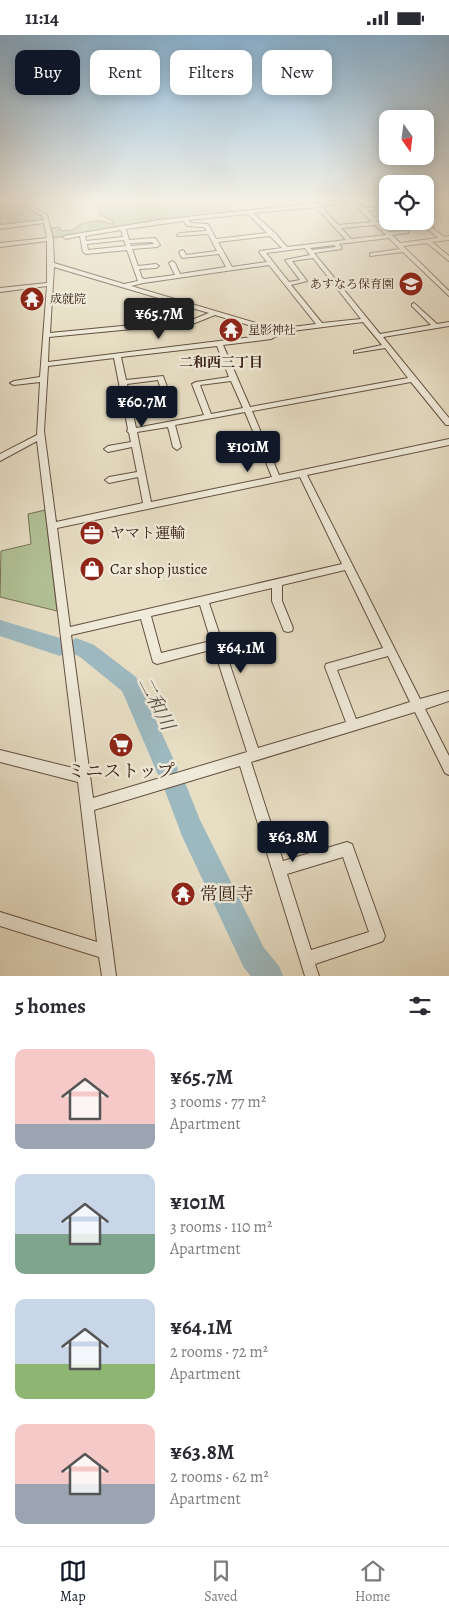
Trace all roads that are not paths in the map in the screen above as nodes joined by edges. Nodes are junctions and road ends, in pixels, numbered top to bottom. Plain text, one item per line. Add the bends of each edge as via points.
1 (85, 243) edge
2 (127, 243) edge
3 (50, 244) edge
4 (123, 244) edge
5 (217, 244) edge
6 (281, 244) edge
7 (321, 244) edge
8 (337, 244) edge
9 (408, 244) edge
10 (431, 244) edge
11 (400, 245) joint
12 (306, 246) junction
13 (286, 249) junction
14 (405, 250) junction
15 (182, 252) dead end
16 (221, 252) junction
17 (312, 254) junction
18 (372, 255) dead end
19 (449, 259) edge
20 (172, 263) dead end
21 (270, 263) junction
22 (51, 264) junction
23 (156, 266) dead end
24 (136, 268) junction
25 (230, 269) junction
26 (178, 276) junction
27 (142, 281) junction
28 (449, 281) edge
29 (437, 283) junction
30 (287, 284) junction
31 (50, 285) junction
32 (123, 286) junction
33 (0, 290) edge
34 (449, 294) edge
35 (414, 305) dead end
36 (214, 313) junction
37 (365, 320) junction
38 (449, 324) edge
39 (320, 325) junction
40 (435, 326) junction
41 (282, 332) junction
42 (47, 335) junction
43 (379, 336) junction
44 (219, 344) junction
45 (387, 346) junction
46 (356, 351) dead end
47 (117, 355) junction
48 (45, 364) junction
49 (234, 378) junction
50 (44, 379) junction
51 (414, 379) junction
52 (14, 383) dead end
53 (122, 383) junction
54 (125, 399) junction
55 (248, 410) junction
56 (208, 417) junction
57 (449, 423) edge
58 (171, 424) junction
59 (131, 431) junction
60 (40, 436) junction
61 (449, 442) edge
62 (134, 444) junction
63 (177, 447) dead end
64 (108, 449) dead end
65 (0, 458) edge
66 (302, 473) junction
67 (141, 474) junction
68 (277, 479) junction
69 (109, 480) dead end
70 (148, 505) junction
71 (52, 526) junction
72 (348, 566) junction
73 (277, 583) junction
74 (203, 600) junction
75 (145, 613) junction
76 (288, 628) dead end
77 (66, 632) junction
78 (217, 644) junction
79 (390, 651) junction
80 (449, 696) edge
81 (417, 706) junction
82 (353, 725) junction
83 (0, 756) edge
84 (249, 757) junction
85 (449, 769) edge
86 (84, 777) junction
87 (88, 806) junction
88 (280, 869) junction
89 (0, 919) edge
90 (106, 953) junction
91 (307, 959) junction
92 (109, 976) edge
93 (312, 976) edge

1 - 4 street via 86,252
2 - 24 street
3 - 22 street
5 - 16 street
6 - 13 street
7 - 12 street
8 - 17 street via 340,248
9 - 11 street
10 - 19 street
11 - 14 street
12 - 13 street
12 - 17 street
13 - 21 street via 262,252
14 - 18 street
14 - 29 street
15 - 16 street via 184,257
16 - 25 street
17 - 30 street via 288,260 304,281
17 - 37 street
20 - 26 street
21 - 25 street
21 - 30 street
22 - 31 street
22 - 32 street
23 - 24 street
24 - 27 street
25 - 26 street
26 - 27 street
27 - 32 street
28 - 29 street
29 - 34 street
30 - 39 street
31 - 33 street
31 - 42 street
32 - 36 street
35 - 40 street
36 - 41 street
36 - 42 street via 194,321
37 - 39 street
37 - 43 street
38 - 40 street
39 - 41 street
40 - 43 street
41 - 44 street via 271,337
42 - 48 street
43 - 45 street
44 - 47 street
44 - 49 street
45 - 46 street
45 - 51 street
47 - 48 street
47 - 53 street
48 - 50 street
49 - 55 street
49 - 56 street via 196,384
50 - 52 street
50 - 60 street
51 - 55 street
51 - 57 street
53 - 54 street
53 - 54 street via 161,377 165,392
54 - 59 street
55 - 56 street
55 - 68 street
56 - 58 street
58 - 59 street
58 - 63 street
59 - 62 street
60 - 65 street
60 - 71 street
61 - 66 street
62 - 64 street
62 - 67 street
66 - 68 street
66 - 72 street
67 - 69 street
67 - 70 street
68 - 70 street
70 - 71 street
71 - 77 street
72 - 73 street
72 - 79 street
73 - 74 street
73 - 76 street via 277,601
74 - 75 street
74 - 78 street
75 - 77 street
75 - 78 street via 156,659
77 - 86 street
78 - 84 street
79 - 81 street
79 - 82 street via 330,667
80 - 81 street
81 - 82 street
81 - 85 street
82 - 84 street
83 - 86 street
84 - 87 street
84 - 88 street
86 - 87 street
87 - 90 street
88 - 91 street
88 - 91 street via 347,849 378,936
89 - 90 street
90 - 92 street
91 - 93 street

